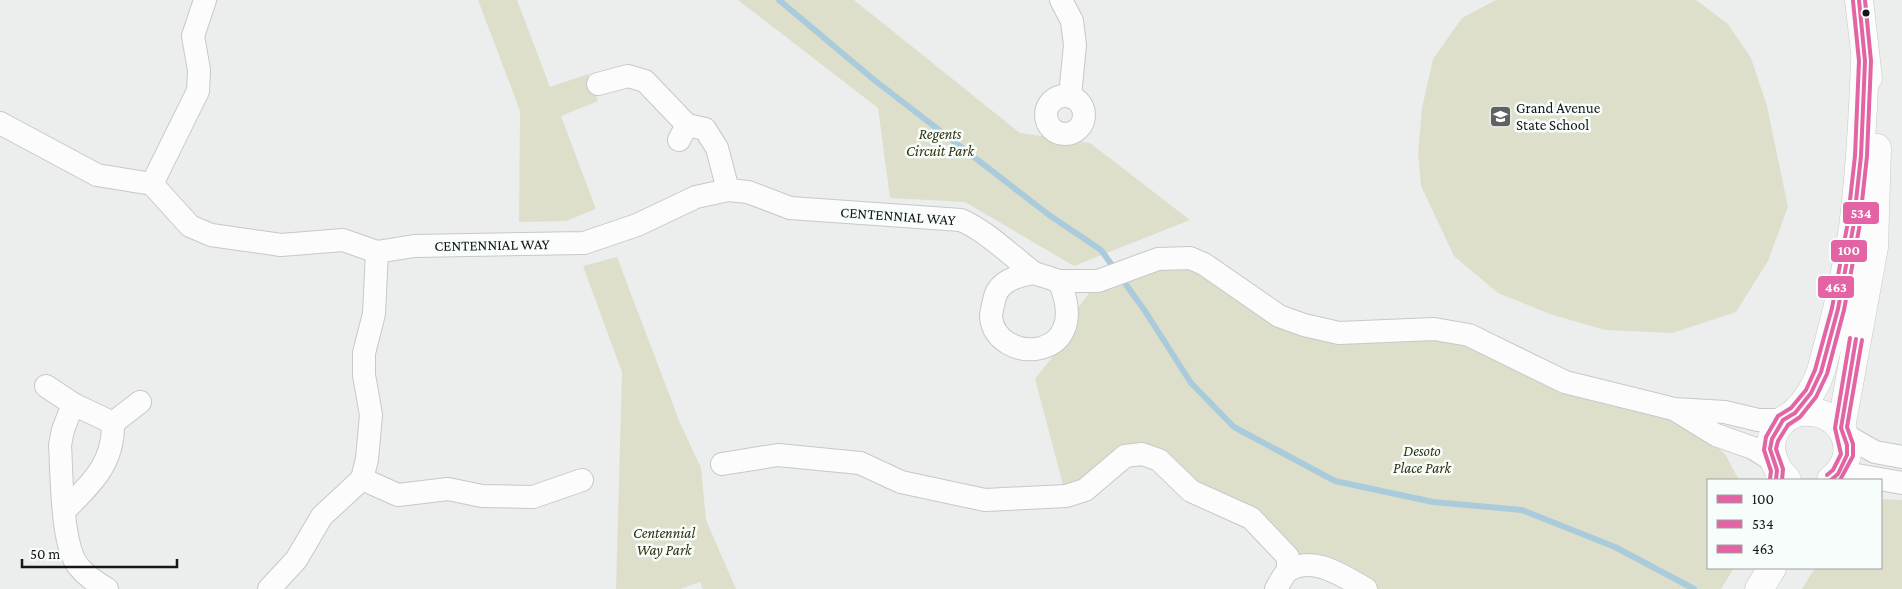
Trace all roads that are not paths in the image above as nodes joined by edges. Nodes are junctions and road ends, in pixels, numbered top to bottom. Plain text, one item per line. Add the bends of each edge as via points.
1 (205, 0) edge
2 (1060, 0) edge
3 (1859, 0) edge
4 (1866, 61) junction
5 (598, 84) dead end
6 (1070, 96) dead end
7 (2, 125) edge
8 (152, 184) junction
9 (728, 190) junction
10 (994, 243) junction
11 (377, 252) junction
12 (1034, 273) junction
13 (1104, 279) junction
14 (1059, 281) junction
15 (995, 295) junction
16 (1069, 320) junction
17 (46, 386) dead end
18 (140, 402) dead end
19 (73, 404) junction
20 (1674, 409) junction
21 (1789, 417) junction
22 (113, 423) junction
23 (1843, 431) junction
24 (1902, 457) edge
25 (722, 464) dead end
26 (1778, 473) edge
27 (1834, 477) edge
28 (362, 479) junction
29 (1879, 479) edge
30 (1882, 479) edge
31 (582, 480) dead end
32 (1902, 483) edge
33 (65, 510) junction
34 (1761, 569) edge
35 (1771, 569) edge
36 (1288, 570) junction
37 (107, 589) edge
38 (269, 589) edge
39 (1276, 589) edge
40 (1366, 589) edge
41 (1758, 589) edge

1 - 8 street via 193,36 199,70 198,91
2 - 6 street via 1072,21 1076,45
3 - 4 street
4 - 21 street via 1853,228 1838,309 1821,372 1811,393
4 - 23 street via 1878,157 1874,247
5 - 9 street via 628,76 645,81 683,132 705,129 717,148
7 - 8 street via 97,175
8 - 11 street, CENTENNIAL WAY via 190,226 211,235 281,245 343,240
9 - 10 street, CENTENNIAL WAY via 748,192 790,208 961,220 979,228
9 - 11 street, CENTENNIAL WAY via 696,196 637,225 584,243 414,246
10 - 12 street, CENTENNIAL WAY
10 - 15 street
11 - 28 street via 374,314 364,352 364,375 371,415
12 - 14 street, CENTENNIAL WAY
12 - 15 street via 1012,277
13 - 14 street, CENTENNIAL WAY
13 - 16 street
13 - 20 street, CENTENNIAL WAY via 1158,259 1190,258 1204,264 1279,316 1304,326 1339,333 1434,329 1470,335 1565,382
14 - 16 street via 1067,299
15 - 16 street via 991,316 998,333 1014,348 1039,350 1058,339
17 - 19 street
18 - 22 street
19 - 22 street
19 - 33 street via 60,445
20 - 21 street, CENTENNIAL WAY via 1725,412 1758,420
20 - 26 street, CENTENNIAL WAY via 1716,435 1753,448
21 - 23 street via 1808,410 1821,412 1832,418
21 - 26 street via 1772,438
22 - 33 street via 114,442 96,479
23 - 24 street via 1875,452
23 - 27 street via 1847,455
25 - 36 street via 778,454 860,463 901,482 985,500 1066,496 1085,490 1125,456 1142,454 1159,460 1191,491 1251,518 1288,557
27 - 29 street via 1851,474
28 - 31 street via 398,495 448,489 482,496 533,497
28 - 38 street via 322,516 296,560
30 - 32 street
33 - 37 street via 68,541 78,566
34 - 41 street
35 - 41 street
36 - 39 street
36 - 40 street via 1306,565 1328,568

